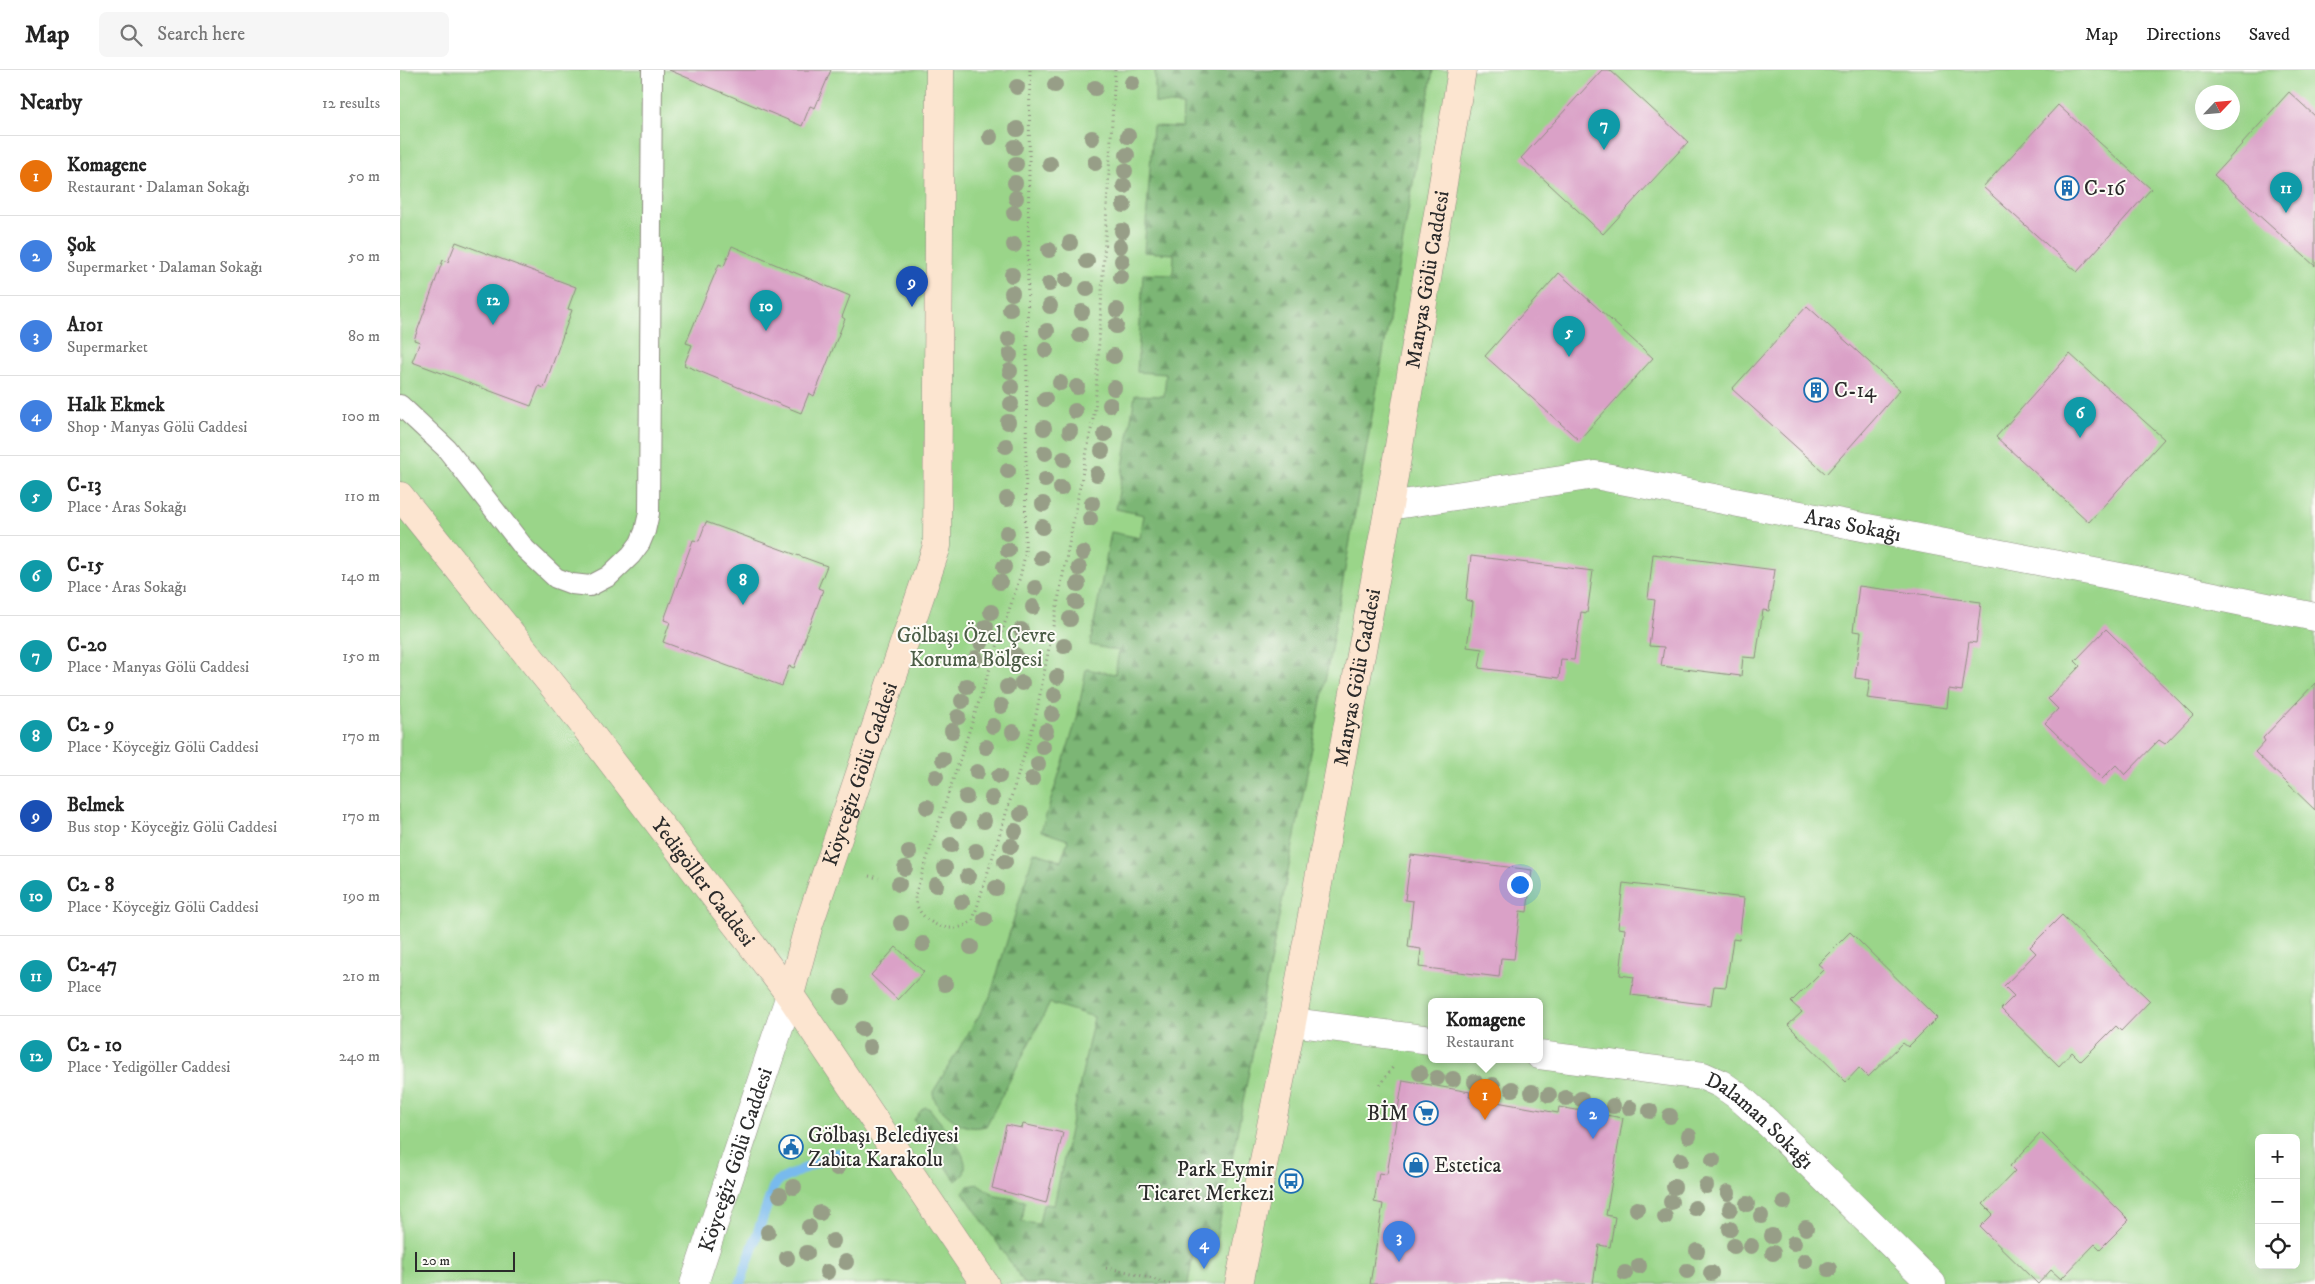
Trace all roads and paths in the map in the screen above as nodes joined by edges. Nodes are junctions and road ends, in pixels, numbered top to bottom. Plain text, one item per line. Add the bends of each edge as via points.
1 (652, 70) edge
2 (940, 70) edge
3 (1030, 70) edge
4 (1114, 70) edge
5 (1462, 70) edge
6 (400, 405) edge
7 (400, 496) edge
8 (1389, 506) junction
9 (2315, 617) edge
10 (868, 876) dead end
11 (879, 878) dead end
12 (790, 995) junction
13 (1292, 1022) junction
14 (1428, 1040) edge
15 (1543, 1056) edge
16 (1397, 1062) dead end
17 (1380, 1085) dead end
18 (1106, 1268) dead end
19 (694, 1284) edge
20 (985, 1284) edge
21 (1170, 1284) edge
22 (1239, 1284) edge
23 (1932, 1284) edge

1 - 6 lane via 649,513 645,531 631,555 609,576 590,586 556,578 524,549 446,448
2 - 12 street, Köyceğiz Gölü Caddesi via 937,546 809,924
3 - 4 path via 1025,555 915,895 925,918 944,927 964,926 973,920 1035,720 1095,409
5 - 8 street, Manyas Gölü Caddesi
7 - 12 street, Yedigöller Caddesi via 570,706
8 - 9 street, Aras Sokağı via 1595,475
8 - 13 street, Manyas Gölü Caddesi
10 - 11 path
12 - 19 street, Köyceğiz Gölü Caddesi
12 - 20 street, Yedigöller Caddesi
13 - 14 street
13 - 22 street, Manyas Gölü Caddesi
15 - 23 street, Dalaman Sokağı via 1703,1076 1721,1084 1768,1123
16 - 17 path
18 - 21 path

